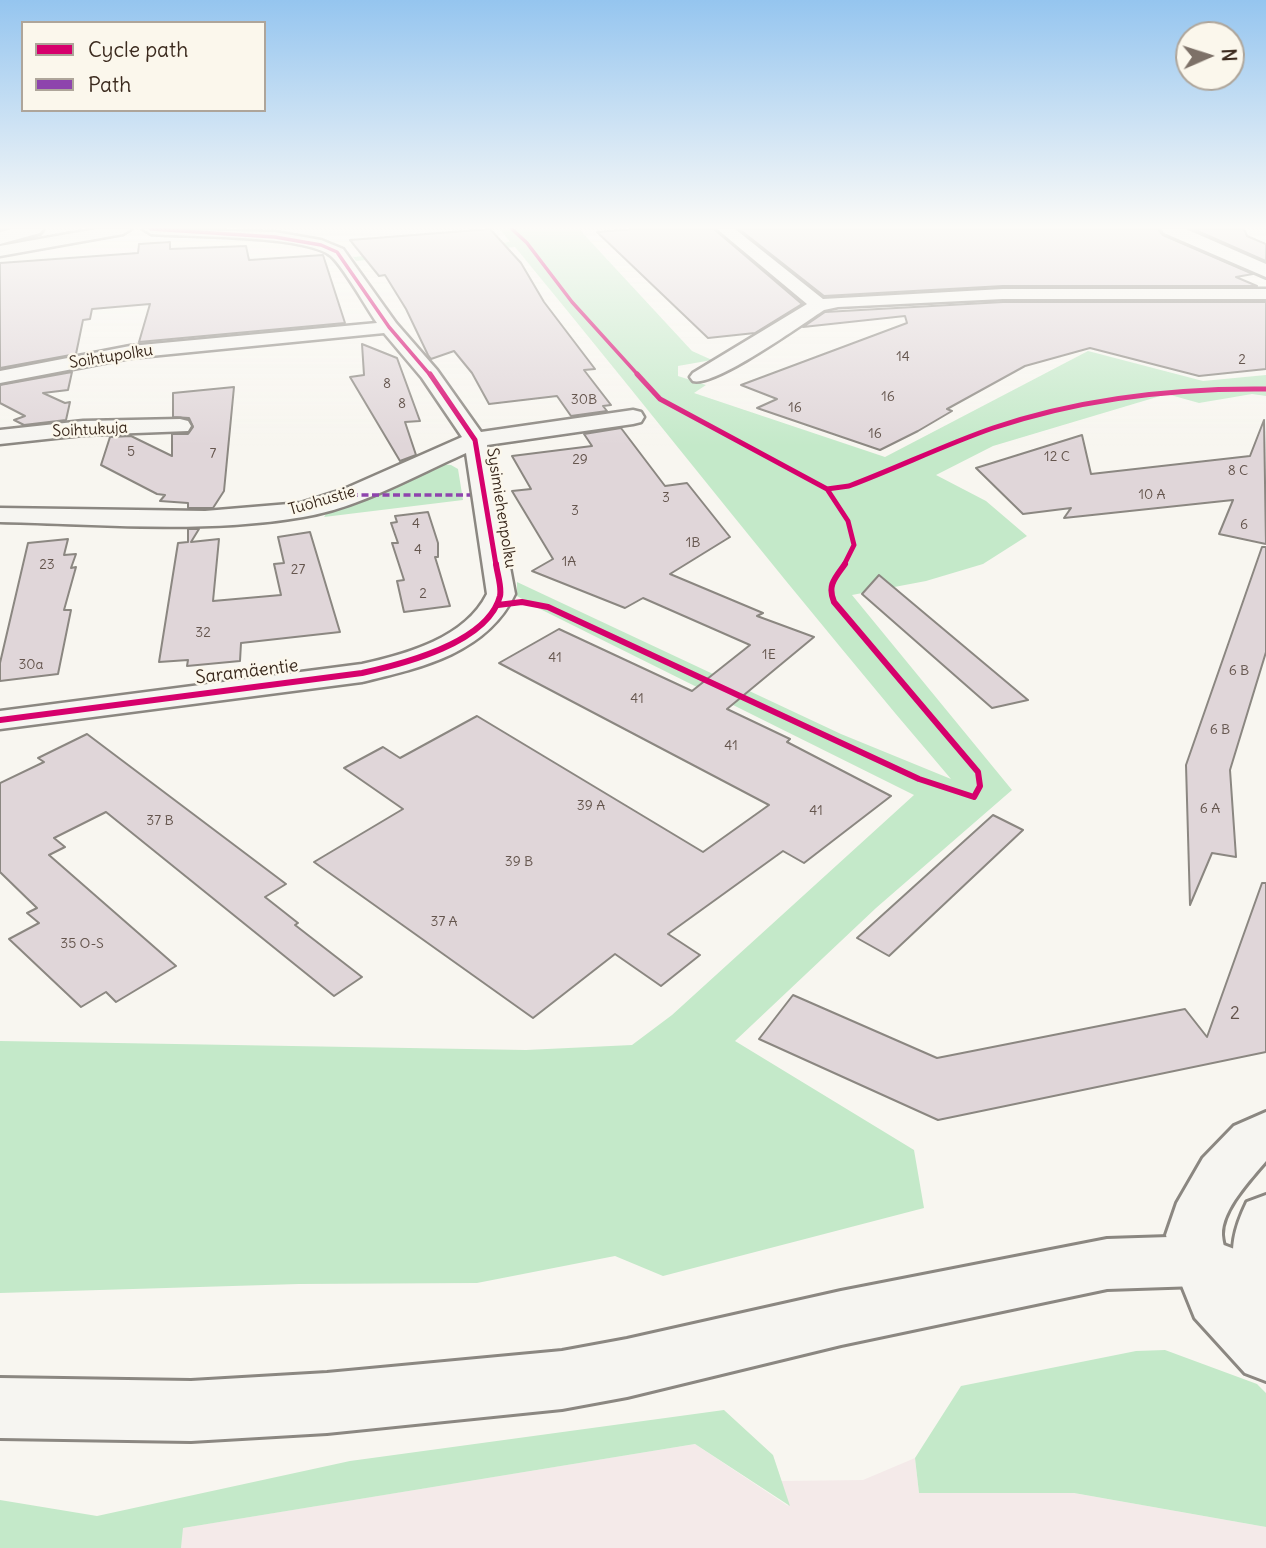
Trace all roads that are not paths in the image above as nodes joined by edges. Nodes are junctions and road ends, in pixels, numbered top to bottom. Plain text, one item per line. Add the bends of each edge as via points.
1 (371, 301) edge
2 (814, 301) edge
3 (871, 301) edge
4 (819, 305) junction
5 (389, 327) junction
6 (0, 377) edge
7 (700, 377) dead end
8 (633, 417) dead end
9 (180, 426) dead end
10 (0, 437) edge
11 (475, 440) junction
12 (0, 515) edge
13 (486, 620) joint
14 (0, 720) edge
15 (1266, 1133) edge
16 (1266, 1219) edge
17 (1200, 1261) junction
18 (1266, 1288) edge
19 (1266, 1353) edge
20 (0, 1408) edge

1 - 5 street, Sysimiehenpolku
2 - 4 street
3 - 4 street
4 - 7 street
5 - 6 street, Soihtupolku via 130,352
5 - 11 street, Sysimiehenpolku via 430,374
8 - 11 street, Tuohustie
9 - 10 street, Soihtukuja via 83,428
11 - 12 street, Tuohustie via 351,495 303,510 205,518
11 - 13 street, Sysimiehenpolku via 500,594
13 - 14 street, Saramäentie via 429,654 362,673
15 - 17 main road via 1252,1141 1222,1174 1197,1220 1194,1235
16 - 18 main road via 1260,1252
17 - 18 main road
17 - 19 main road via 1216,1298
17 - 20 main road via 1107,1264 562,1380 191,1411

